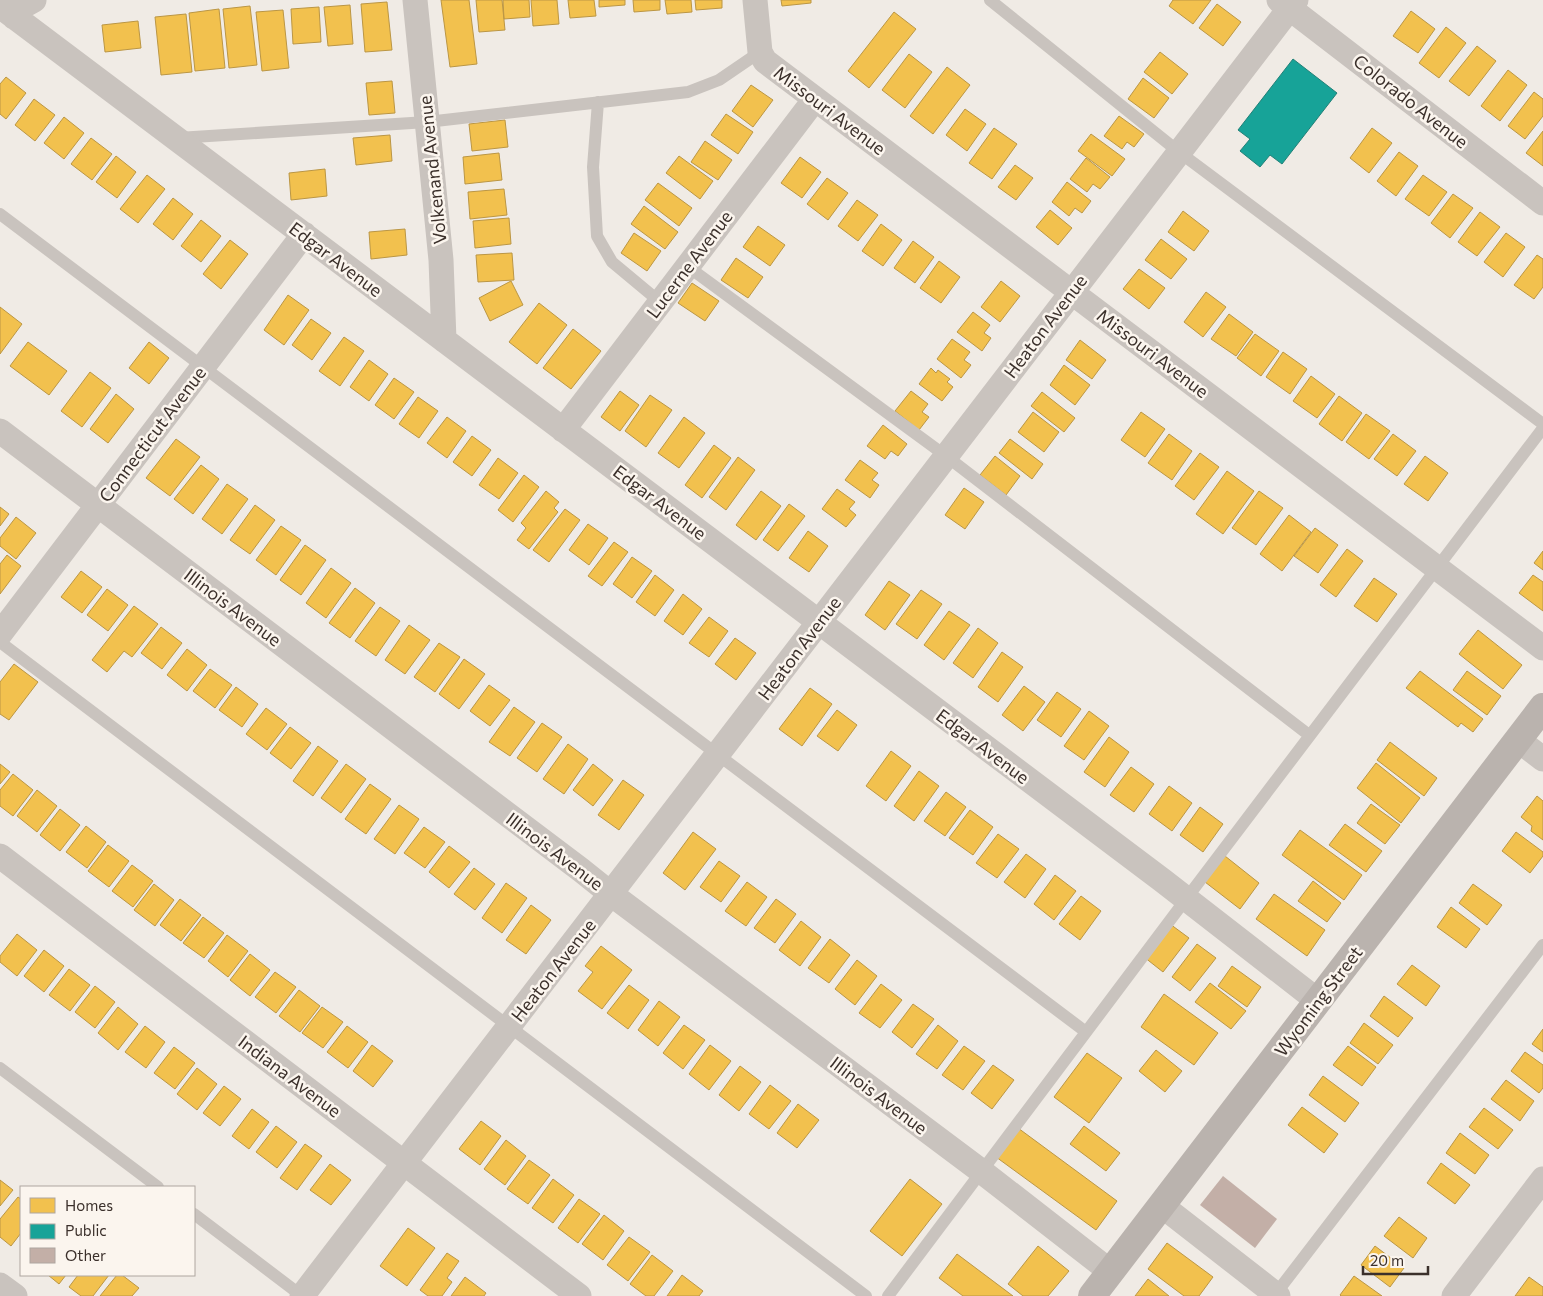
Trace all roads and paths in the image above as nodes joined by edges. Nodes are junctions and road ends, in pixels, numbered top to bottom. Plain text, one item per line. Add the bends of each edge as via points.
1 (34, 0) edge
2 (415, 0) edge
3 (755, 0) edge
4 (990, 0) edge
5 (1288, 3) edge
6 (7, 11) edge
7 (760, 52) junction
8 (815, 98) junction
9 (598, 102) junction
10 (427, 122) junction
11 (176, 138) junction
12 (1179, 152) junction
13 (1543, 203) edge
14 (0, 214) edge
15 (304, 234) junction
16 (688, 266) junction
17 (1071, 292) junction
18 (660, 302) junction
19 (444, 340) junction
20 (203, 367) junction
21 (1543, 426) edge
22 (563, 430) junction
23 (0, 431) edge
24 (946, 456) junction
25 (98, 505) junction
26 (1436, 567) junction
27 (819, 622) junction
28 (0, 634) edge
29 (0, 642) edge
30 (1543, 648) edge
31 (1543, 706) edge
32 (1309, 735) junction
33 (1518, 740) junction
34 (718, 755) junction
35 (1543, 759) edge
36 (0, 856) edge
37 (611, 894) junction
38 (1186, 899) junction
39 (1543, 945) edge
40 (1318, 1001) junction
41 (508, 1027) junction
42 (1086, 1032) junction
43 (0, 1068) edge
44 (404, 1163) junction
45 (981, 1171) junction
46 (1543, 1179) edge
47 (157, 1186) edge
48 (1161, 1205) junction
49 (195, 1215) edge
50 (1111, 1272) junction
51 (0, 1284) edge
52 (1276, 1295) edge
53 (15, 1296) edge
54 (302, 1296) edge
55 (580, 1296) edge
56 (866, 1296) edge
57 (888, 1296) edge
58 (1092, 1296) edge
59 (1454, 1296) edge

1 - 6 street
2 - 10 street, Volkenand Avenue
3 - 7 street, Missouri Avenue
4 - 12 lane
5 - 12 street, Heaton Avenue
5 - 13 street, Colorado Avenue
6 - 11 street, Edgar Avenue
7 - 8 street, Missouri Avenue via 765,61
7 - 9 lane via 719,80 688,92
8 - 16 street, Lucerne Avenue
8 - 17 street, Missouri Avenue
9 - 10 lane
9 - 18 lane via 593,167 597,236 612,262
10 - 11 lane
10 - 19 street, Volkenand Avenue via 441,260
11 - 15 street, Edgar Avenue
12 - 17 street, Heaton Avenue
12 - 21 lane
14 - 20 lane
15 - 19 street, Edgar Avenue
15 - 20 street, Connecticut Avenue
16 - 18 street, Lucerne Avenue
16 - 24 lane
17 - 24 street, Heaton Avenue
17 - 26 street, Missouri Avenue
18 - 22 street, Lucerne Avenue
19 - 22 street, Edgar Avenue
20 - 25 street, Connecticut Avenue
20 - 34 lane
21 - 26 lane
22 - 27 street, Edgar Avenue
23 - 25 street, Illinois Avenue
24 - 27 street, Heaton Avenue
24 - 32 lane
25 - 28 street, Connecticut Avenue
25 - 37 street, Illinois Avenue
26 - 30 street, Missouri Avenue
26 - 32 lane
27 - 34 street, Heaton Avenue
27 - 38 street, Edgar Avenue
29 - 41 lane
31 - 33 street, Wyoming Street
32 - 38 lane
33 - 35 street
33 - 40 street, Wyoming Street
34 - 37 street, Heaton Avenue
34 - 42 lane
36 - 44 street, Indiana Avenue
37 - 41 street, Heaton Avenue
37 - 45 street, Illinois Avenue
38 - 40 street, Edgar Avenue
38 - 42 lane
39 - 52 lane
40 - 48 street, Wyoming Street
41 - 44 street, Heaton Avenue
41 - 56 lane
42 - 45 lane
43 - 47 lane
44 - 54 street, Heaton Avenue
44 - 55 street, Indiana Avenue
45 - 50 street, Illinois Avenue
45 - 57 lane
46 - 59 street
48 - 50 street, Wyoming Street
48 - 52 street
49 - 54 lane
50 - 58 street, Wyoming Street
51 - 53 street

